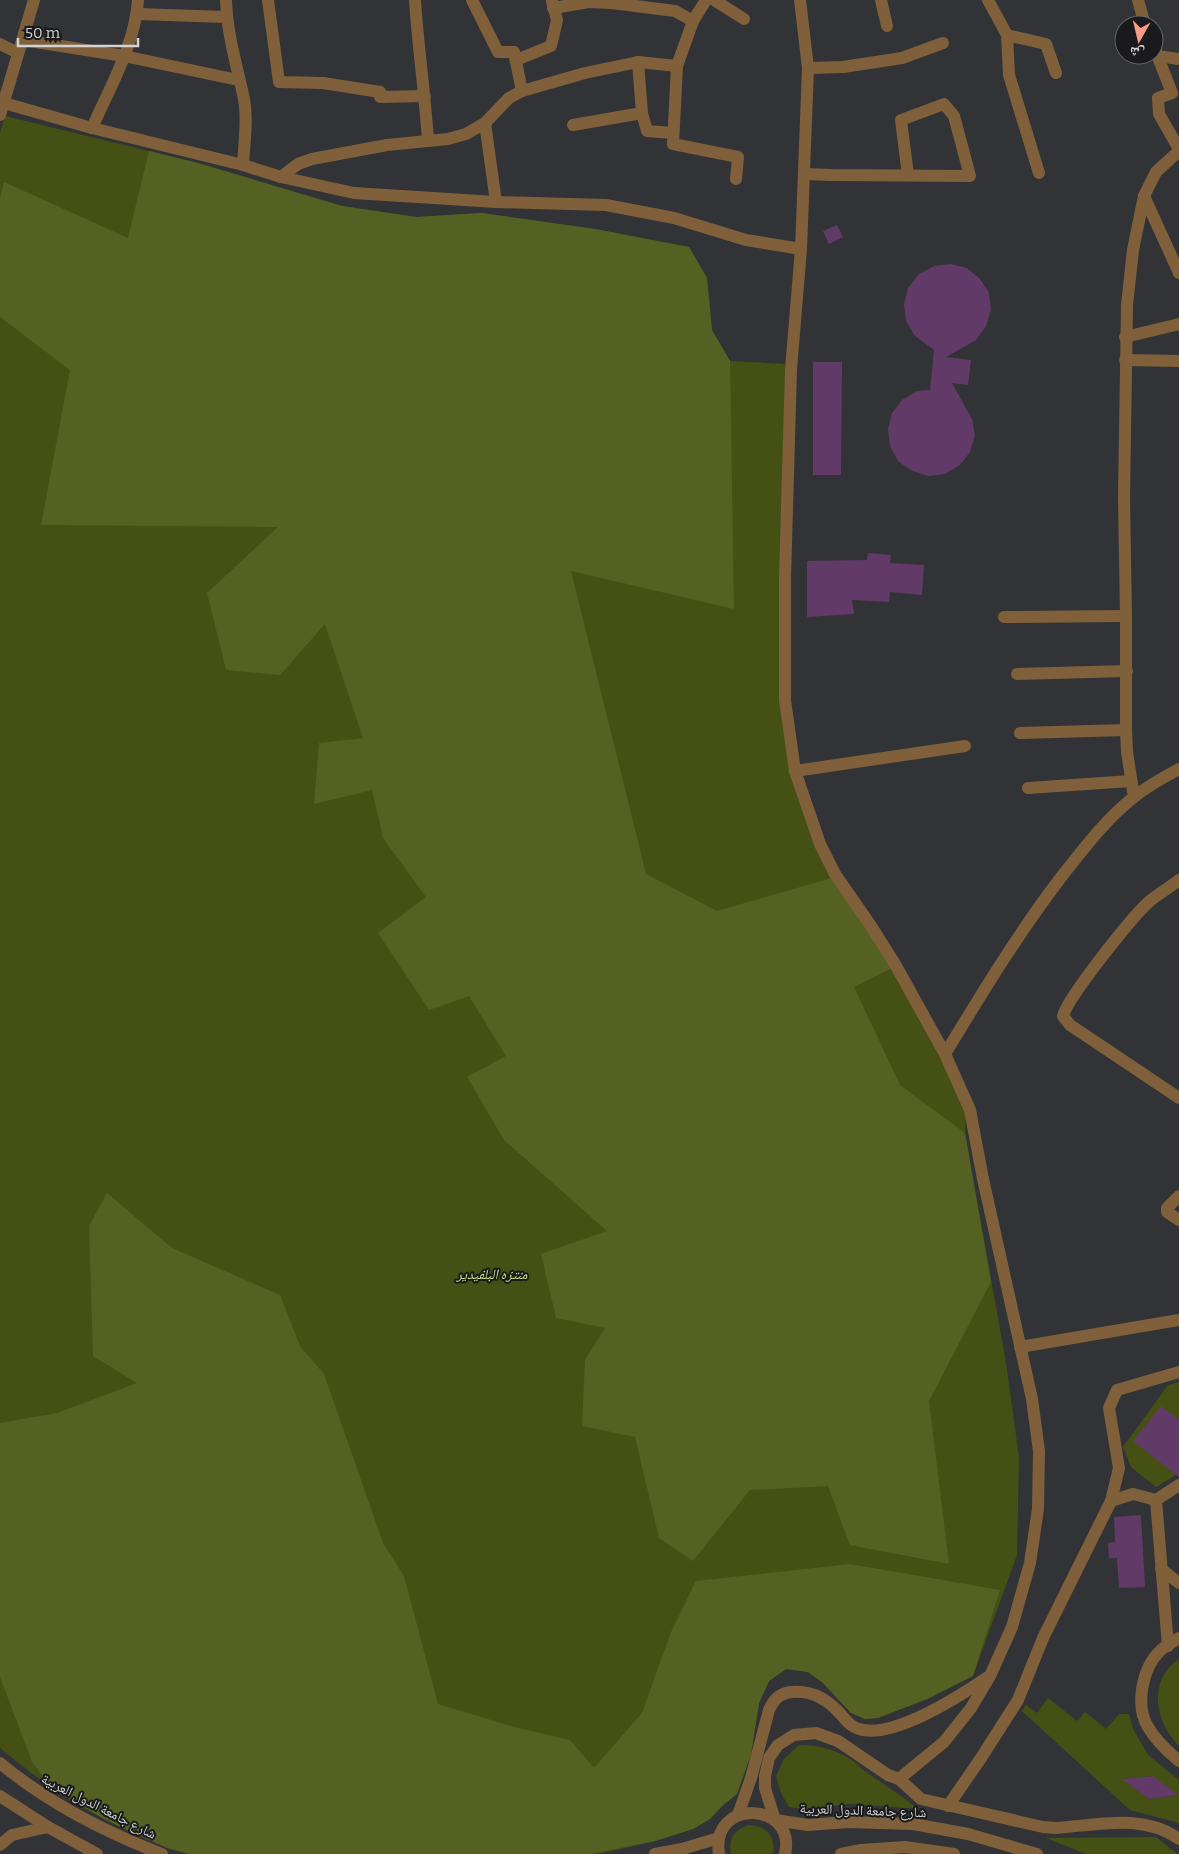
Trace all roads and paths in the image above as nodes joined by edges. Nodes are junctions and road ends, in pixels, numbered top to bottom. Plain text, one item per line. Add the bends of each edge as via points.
1 (34, 0) edge
2 (138, 0) edge
3 (226, 0) edge
4 (268, 0) edge
5 (415, 0) edge
6 (472, 0) edge
7 (706, 0) edge
8 (714, 0) edge
9 (800, 0) edge
10 (881, 0) edge
11 (988, 0) edge
12 (1138, 0) edge
13 (645, 3) edge
14 (552, 4) edge
15 (137, 14) junction
16 (1142, 15) edge
17 (226, 17) junction
18 (693, 20) junction
19 (744, 20) dead end
20 (887, 26) dead end
21 (1007, 35) junction
22 (23, 40) junction
23 (943, 43) dead end
24 (0, 44) edge
25 (18, 53) junction
26 (1164, 55) edge
27 (124, 56) junction
28 (516, 60) junction
29 (1179, 60) edge
30 (638, 62) junction
31 (1161, 65) edge
32 (677, 66) junction
33 (808, 68) junction
34 (1056, 73) dead end
35 (238, 80) junction
36 (522, 91) junction
37 (426, 96) junction
38 (2, 109) edge
39 (642, 113) junction
40 (485, 123) junction
41 (573, 125) dead end
42 (92, 128) junction
43 (673, 134) junction
44 (428, 141) junction
45 (1179, 150) edge
46 (243, 165) junction
47 (1039, 172) dead end
48 (804, 174) junction
49 (908, 175) junction
50 (282, 177) junction
51 (736, 180) dead end
52 (1144, 196) junction
53 (496, 202) junction
54 (801, 249) junction
55 (1179, 273) edge
56 (1179, 324) edge
57 (1125, 337) junction
58 (1125, 360) junction
59 (1179, 362) edge
60 (1126, 616) junction
61 (1004, 617) dead end
62 (1127, 671) junction
63 (1017, 674) dead end
64 (1126, 730) junction
65 (1020, 733) dead end
66 (965, 746) dead end
67 (1179, 769) edge
68 (794, 771) junction
69 (1131, 781) junction
70 (1028, 788) dead end
71 (1134, 797) junction
72 (1179, 880) edge
73 (945, 1054) junction
74 (1179, 1098) edge
75 (1179, 1196) edge
76 (1179, 1220) edge
77 (1179, 1320) edge
78 (1020, 1347) junction
79 (1179, 1372) edge
80 (1179, 1485) edge
81 (1156, 1500) junction
82 (1110, 1501) junction
83 (1161, 1569) junction
84 (1179, 1583) edge
85 (1179, 1638) edge
86 (1168, 1646) junction
87 (990, 1676) junction
88 (1179, 1761) edge
89 (0, 1764) edge
90 (899, 1779) junction
91 (0, 1796) edge
92 (948, 1806) junction
93 (738, 1815) junction
94 (774, 1820) junction
95 (48, 1828) junction
96 (719, 1838) junction
97 (1179, 1839) edge
98 (0, 1845) edge
99 (97, 1854) edge
100 (162, 1854) edge
101 (655, 1854) edge
102 (719, 1854) edge
103 (785, 1854) edge
104 (841, 1854) edge
105 (954, 1854) edge
106 (1037, 1854) edge

1 - 22 street
2 - 15 street
3 - 17 street
4 - 37 street via 279,82 323,83 380,92 380,97
5 - 37 street
6 - 28 street via 498,52 514,52
7 - 18 street
8 - 19 street
9 - 33 street
10 - 20 street
11 - 21 street
12 - 16 street
13 - 14 street
13 - 18 street
14 - 28 street via 557,20 551,46
15 - 17 street
15 - 27 street
17 - 35 street
18 - 32 street
21 - 34 street via 1046,44
21 - 47 street via 1009,75
22 - 25 street
22 - 27 street
23 - 33 street via 902,58 843,67
24 - 25 street
25 - 38 street
26 - 29 street
27 - 35 street
27 - 42 street
28 - 36 street
30 - 32 street
30 - 36 street
30 - 39 street
31 - 45 street via 1172,93 1158,98 1159,114
32 - 43 street
33 - 48 street
35 - 46 street via 246,119
36 - 40 street via 510,98
37 - 44 street
38 - 42 street
39 - 41 street
39 - 43 street via 647,131
40 - 44 street via 466,134
40 - 53 street
42 - 46 street
43 - 51 street via 672,144 738,157
44 - 50 street via 312,159 298,164
45 - 52 street via 1156,172
46 - 50 street
48 - 49 street
48 - 54 street
49 - 49 street via 970,176 954,116 944,104 901,120
50 - 53 street via 354,193
52 - 55 street
52 - 57 street via 1133,250
53 - 54 street via 606,205 702,225 746,240
54 - 68 street via 791,368 784,578 784,700
56 - 57 street
57 - 58 street
58 - 59 street
58 - 60 street
60 - 61 street
60 - 62 street
62 - 63 street
62 - 64 street
64 - 65 street
64 - 69 street
66 - 68 street
67 - 71 street
68 - 73 street via 820,844 835,874 883,944
69 - 70 street
69 - 71 street
71 - 73 street via 1086,846 1049,894 1003,960
72 - 74 street via 1149,901 1111,945 1063,1016 1070,1025
73 - 78 street via 970,1110
75 - 76 street via 1167,1208 1167,1212
77 - 78 street
78 - 87 street via 1039,1451 1038,1509 1030,1563 1012,1627
79 - 82 street via 1117,1390 1109,1408 1119,1468
80 - 81 street
81 - 82 street via 1133,1494
81 - 83 street
82 - 92 street via 1043,1638 1018,1700
83 - 84 street
83 - 86 street
85 - 86 street
86 - 88 street via 1159,1652 1145,1674 1141,1700 1147,1726 1162,1747
87 - 90 street via 971,1708 944,1742
87 - 93 street via 924,1716 876,1732 849,1724 819,1696 802,1692 780,1695 769,1710
89 - 100 street, شارع جامعة الدول العربية via 25,1784 69,1810
90 - 92 street via 920,1799
90 - 94 street via 838,1741 816,1733 794,1734 778,1745 769,1758 765,1788
91 - 95 street
92 - 97 street via 1043,1827 1138,1823 1160,1828
93 - 94 street, شارع جامعة الدول العربية via 754,1812
93 - 96 street via 726,1824
94 - 103 street via 786,1840
94 - 106 street, شارع جامعة الدول العربية via 808,1825 840,1822 914,1824 968,1834
95 - 98 street via 12,1835
95 - 99 street
96 - 101 street
96 - 102 street
104 - 105 street via 905,1847

